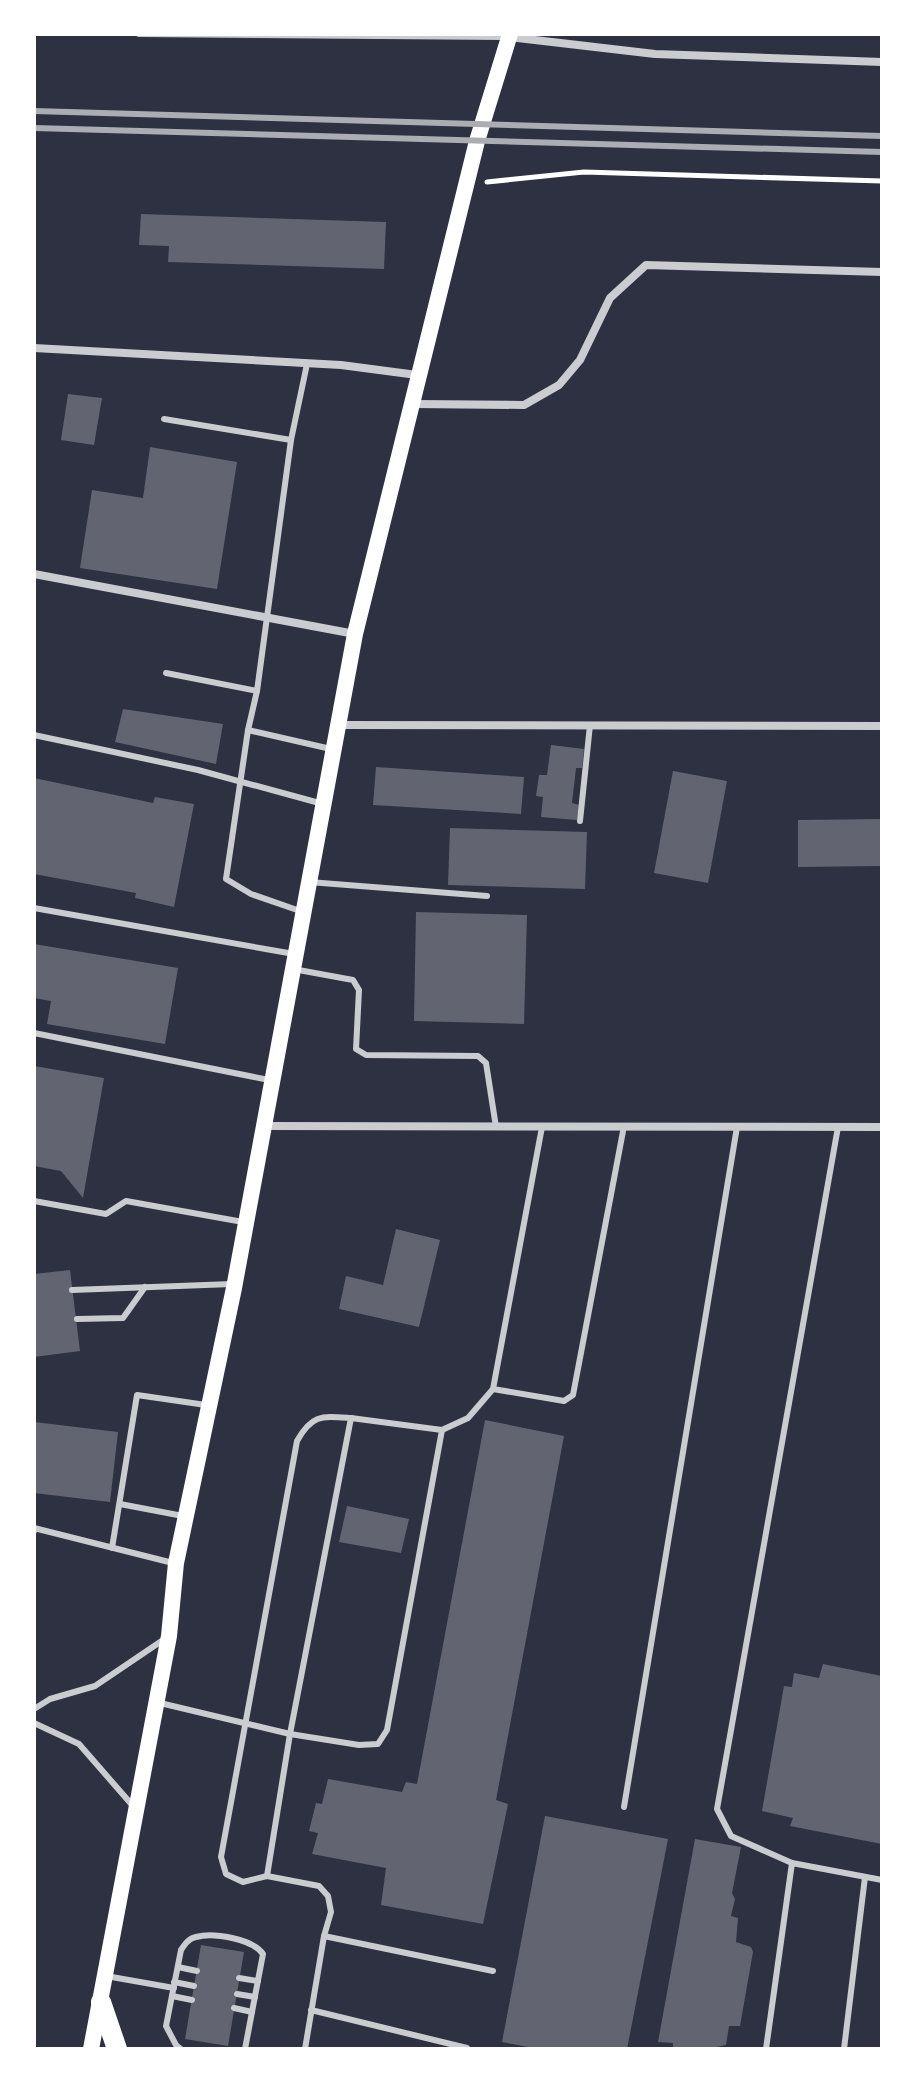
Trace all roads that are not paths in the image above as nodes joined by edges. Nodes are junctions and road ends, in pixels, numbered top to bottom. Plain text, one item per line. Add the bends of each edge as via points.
1 (139, 34) edge
2 (509, 35) edge
3 (397, 36) edge
4 (882, 62) edge
5 (882, 272) edge
6 (34, 348) edge
7 (307, 364) junction
8 (417, 375) junction
9 (410, 404) junction
10 (164, 419) dead end
11 (291, 440) junction
12 (34, 574) edge
13 (266, 618) junction
14 (355, 634) junction
15 (166, 673) dead end
16 (257, 691) junction
17 (337, 725) junction
18 (590, 725) junction
19 (882, 726) edge
20 (248, 730) junction
21 (34, 735) edge
22 (333, 750) junction
23 (239, 781) junction
24 (323, 804) junction
25 (580, 821) dead end
26 (309, 882) junction
27 (487, 896) dead end
28 (34, 908) edge
29 (303, 912) junction
30 (294, 962) junction
31 (34, 1033) edge
32 (273, 1081) junction
33 (624, 1125) junction
34 (265, 1126) junction
35 (496, 1127) junction
36 (542, 1127) junction
37 (737, 1127) junction
38 (838, 1127) junction
39 (882, 1127) edge
40 (34, 1201) edge
41 (247, 1223) junction
42 (235, 1284) junction
43 (146, 1287) junction
44 (72, 1290) dead end
45 (77, 1319) dead end
46 (493, 1389) junction
47 (211, 1406) junction
48 (351, 1418) junction
49 (442, 1430) junction
50 (120, 1504) junction
51 (187, 1517) junction
52 (34, 1531) edge
53 (112, 1548) junction
54 (176, 1563) junction
55 (169, 1636) junction
56 (156, 1703) junction
57 (34, 1709) edge
58 (34, 1723) edge
59 (244, 1723) junction
60 (290, 1734) junction
61 (624, 1807) dead end
62 (135, 1808) junction
63 (792, 1863) junction
64 (267, 1876) junction
65 (865, 1877) junction
66 (882, 1880) edge
67 (324, 1936) junction
68 (178, 1967) junction
69 (197, 1971) dead end
70 (493, 1971) dead end
71 (105, 1976) junction
72 (239, 1978) dead end
73 (258, 1981) junction
74 (194, 1986) dead end
75 (173, 1989) junction
76 (237, 1994) dead end
77 (255, 1997) junction
78 (192, 2000) dead end
79 (101, 2002) junction
80 (234, 2008) dead end
81 (311, 2010) junction
82 (252, 2012) junction
83 (467, 2048) edge
84 (91, 2049) edge
85 (117, 2049) edge
86 (181, 2049) edge
87 (245, 2049) edge
88 (305, 2049) edge
89 (766, 2049) edge
90 (844, 2049) edge

1 - 3 lane
2 - 3 lane
2 - 4 street via 655,54
2 - 8 main road
5 - 9 street via 646,265 610,298 580,360 559,385 524,405
6 - 7 street
7 - 8 street
7 - 11 lane
8 - 9 main road
9 - 14 main road
10 - 11 lane
11 - 13 lane
12 - 13 street
13 - 14 street
13 - 16 lane
14 - 17 main road
15 - 16 lane
16 - 20 lane
17 - 18 street
17 - 22 main road
18 - 19 street
18 - 25 lane
20 - 22 lane
20 - 23 lane
21 - 23 lane
22 - 24 main road
23 - 24 lane
23 - 29 lane via 226,879
24 - 26 main road
26 - 27 lane
26 - 29 main road
28 - 30 lane
29 - 30 main road
30 - 32 main road
30 - 35 lane via 353,980 359,990 356,1049 366,1055 478,1056 486,1063
31 - 32 lane
32 - 34 main road
33 - 36 street
33 - 37 street
33 - 46 lane via 573,1395 564,1401
34 - 35 street
34 - 41 main road
35 - 36 street
36 - 46 lane
37 - 38 street
37 - 61 lane
38 - 39 street
38 - 63 lane via 717,1809 731,1836
40 - 41 lane via 106,1214 126,1201
41 - 42 main road
42 - 43 lane
42 - 47 main road
43 - 44 lane
43 - 45 lane via 123,1318
46 - 49 lane via 468,1418
47 - 50 lane via 137,1395
47 - 51 main road
48 - 49 lane
48 - 59 lane via 323,1416 306,1424 297,1441
48 - 60 lane
49 - 60 lane via 387,1730 378,1744 359,1745
50 - 51 lane
50 - 53 lane
51 - 54 main road
52 - 53 lane
53 - 54 lane
54 - 55 main road
55 - 56 main road
55 - 57 lane via 95,1686
56 - 59 lane
56 - 62 main road
58 - 62 lane via 79,1744
59 - 60 lane
59 - 64 lane via 221,1857 226,1874 243,1882
60 - 64 lane
62 - 71 main road
63 - 65 lane
63 - 89 lane
64 - 67 lane via 319,1886 331,1912
65 - 66 lane
65 - 90 lane
67 - 70 lane
67 - 81 lane
68 - 69 lane
68 - 73 lane via 181,1950 196,1936 242,1939 263,1954
68 - 75 lane
71 - 75 lane
71 - 79 main road
72 - 73 lane
73 - 77 lane
74 - 75 lane
75 - 78 lane
75 - 86 lane via 166,2026
76 - 77 lane
77 - 82 lane
79 - 84 main road
79 - 85 main road
80 - 82 lane
81 - 83 lane
81 - 88 lane
82 - 87 lane

